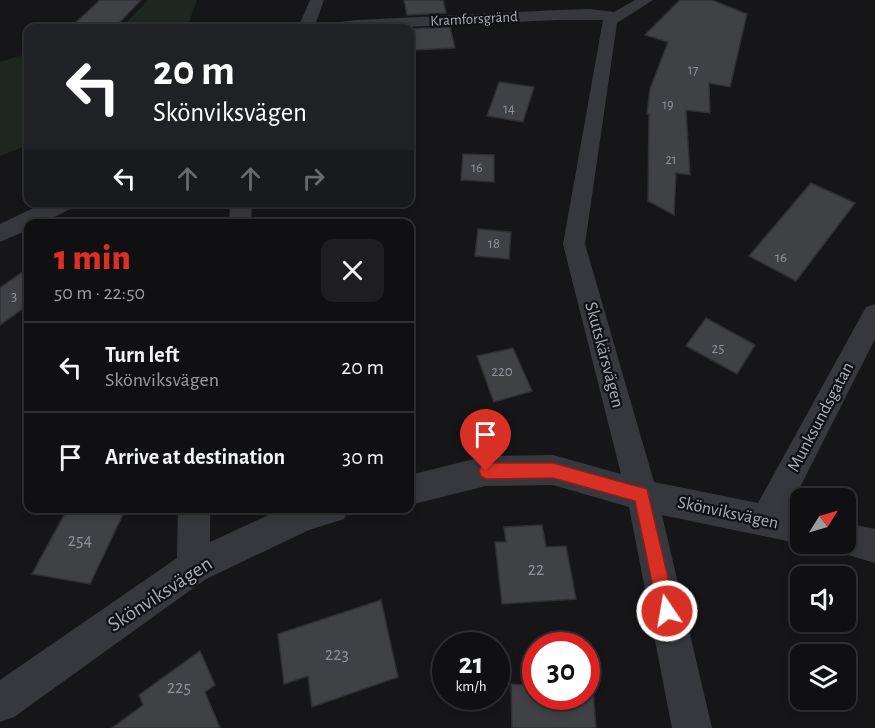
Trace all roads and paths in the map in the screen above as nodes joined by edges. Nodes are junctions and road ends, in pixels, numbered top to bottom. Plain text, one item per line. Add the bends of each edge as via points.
1 (317, 0) edge
2 (646, 0) edge
3 (616, 17) junction
4 (308, 24) edge
5 (377, 24) edge
6 (56, 207) edge
7 (31, 219) edge
8 (24, 222) edge
9 (0, 234) edge
10 (875, 314) edge
11 (414, 489) edge
12 (642, 495) junction
13 (194, 513) edge
14 (314, 513) edge
15 (766, 520) junction
16 (790, 525) edge
17 (856, 541) edge
18 (875, 546) edge
19 (194, 567) junction
20 (0, 703) edge
21 (692, 728) edge

1 - 4 street
2 - 3 street
3 - 5 street, Kramforsgränd via 590,14
3 - 12 street, Skutskärsvägen via 610,21 574,244
6 - 7 street
8 - 9 street
10 - 15 street, Munksundsgatan
11 - 12 street, Skönviksvägen via 486,471 553,470
12 - 15 street, Skönviksvägen
12 - 21 street, Skutskärsvägen
13 - 19 street
14 - 19 street, Skönviksvägen
15 - 16 street, Skönviksvägen
17 - 18 street
19 - 20 street, Skönviksvägen

